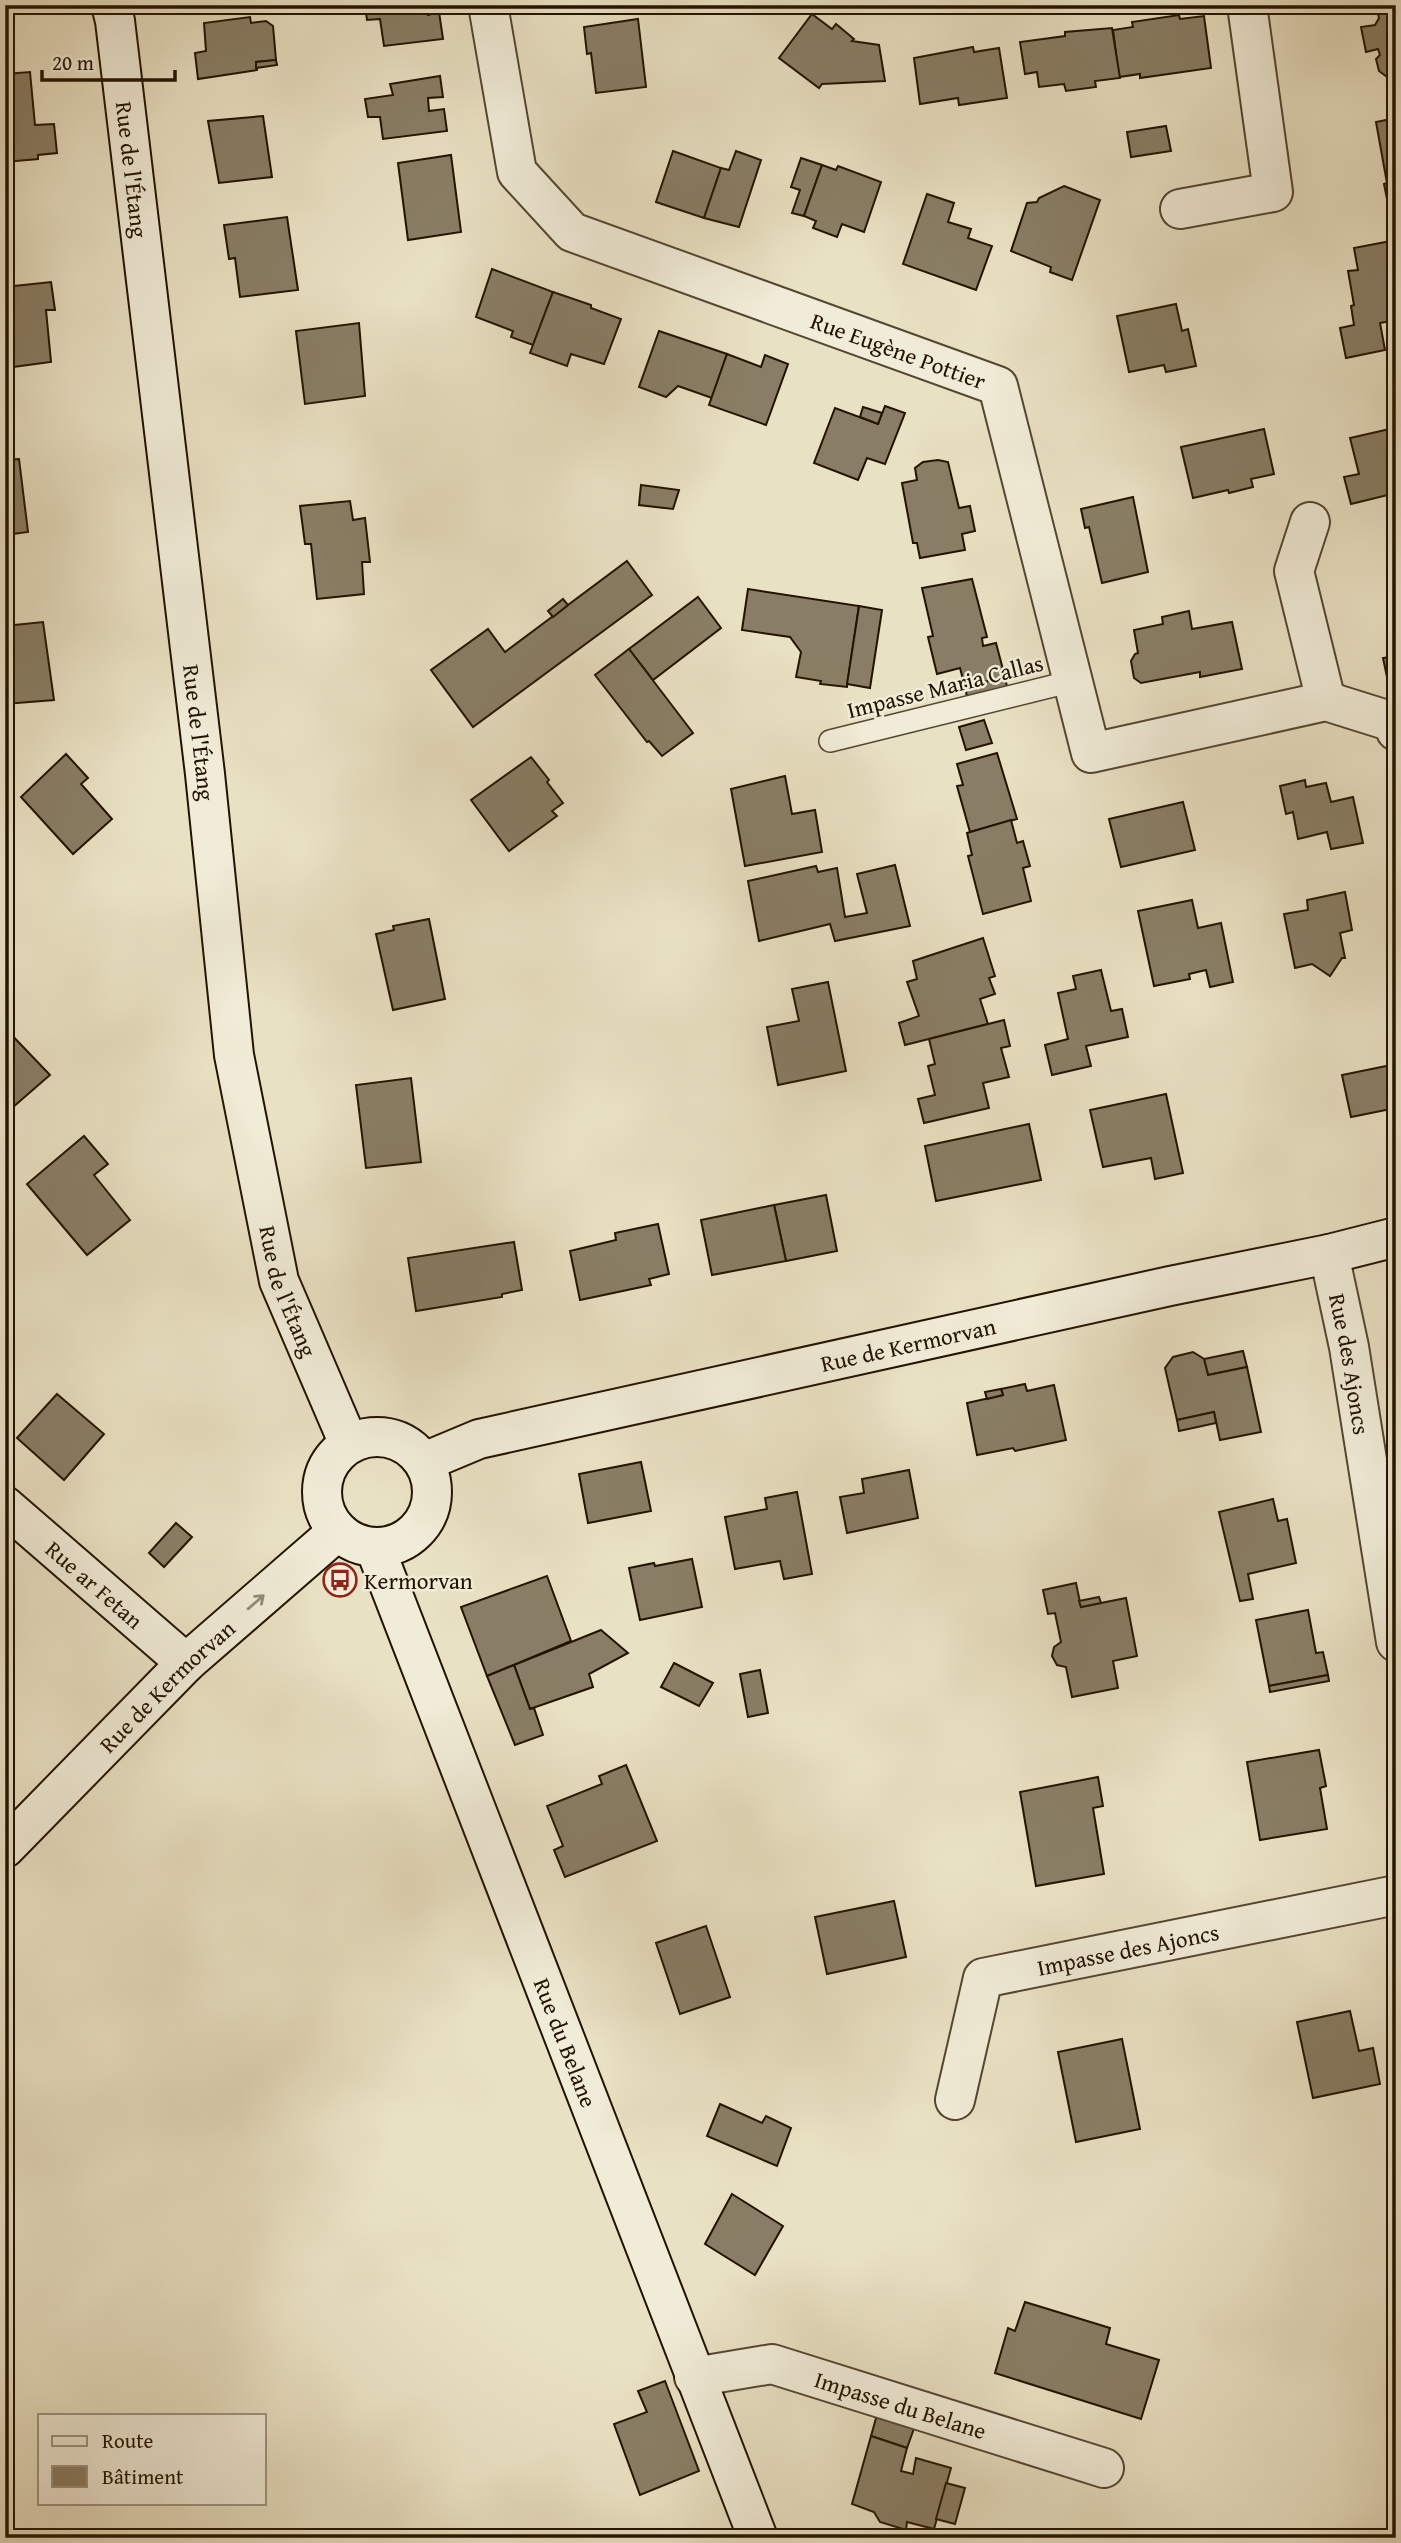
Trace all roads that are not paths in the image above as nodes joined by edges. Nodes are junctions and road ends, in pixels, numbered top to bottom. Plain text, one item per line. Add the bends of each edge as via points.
1 (111, 5) edge
2 (488, 5) edge
3 (1247, 5) edge
4 (1180, 209) dead end
5 (1310, 522) dead end
6 (1073, 681) junction
7 (1326, 701) junction
8 (1396, 731) edge
9 (830, 741) dead end
10 (1396, 1237) edge
11 (1329, 1254) junction
12 (349, 1444) junction
13 (424, 1462) junction
14 (5, 1506) edge
15 (338, 1531) junction
16 (375, 1548) junction
17 (1396, 1642) edge
18 (186, 1663) junction
19 (5, 1848) edge
20 (1396, 1895) edge
21 (955, 2100) dead end
22 (694, 2377) junction
23 (1104, 2468) dead end
24 (758, 2538) edge

1 - 12 street, Rue de l'Étang via 205,774 233,1055 279,1281
2 - 6 street, Rue Eugène Pottier via 517,172 572,232 998,386
3 - 4 street via 1273,192
5 - 7 street via 1294,571
6 - 7 street, Rue Eugène Pottier via 1091,753
6 - 9 lane, Impasse Maria Callas
7 - 8 street, Rue Eugène Pottier via 1393,722
10 - 11 street, Rue de Kermorvan
11 - 13 street, Rue de Kermorvan via 480,1439
11 - 17 street, Rue des Ajoncs via 1349,1347
12 - 13 street via 390,1438 409,1447
12 - 15 street via 324,1475 326,1514
13 - 16 street via 433,1495 429,1512 408,1538
14 - 18 street, Rue ar Fetan
15 - 16 street via 355,1543
18 -> 15 street, Rue de Kermorvan
16 - 22 street, Rue du Belane
18 - 19 street, Rue de Kermorvan
20 - 21 street, Impasse des Ajoncs via 983,1978
22 - 23 street, Impasse du Belane via 772,2364
22 - 24 street, Rue du Belane

